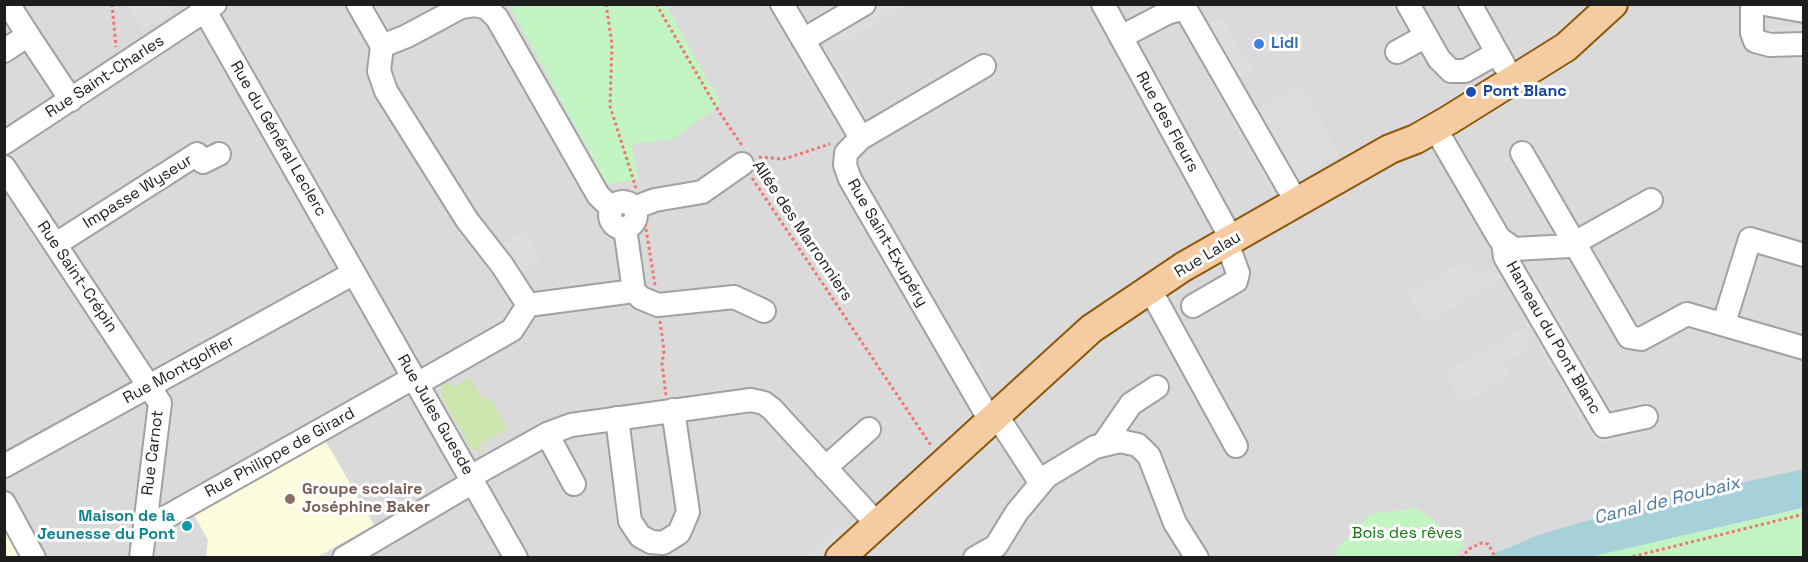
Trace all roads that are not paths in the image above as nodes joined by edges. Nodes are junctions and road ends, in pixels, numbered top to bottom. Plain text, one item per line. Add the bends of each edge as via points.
1 (358, 4) edge
2 (782, 4) edge
3 (864, 4) edge
4 (1103, 4) edge
5 (1408, 4) edge
6 (1470, 4) edge
7 (1613, 4) edge
8 (1752, 4) edge
9 (1765, 4) edge
10 (487, 6) edge
11 (207, 7) edge
12 (12, 10) dead end
13 (1803, 11) edge
14 (28, 35) junction
15 (1426, 36) junction
16 (1121, 37) junction
17 (803, 40) junction
18 (1803, 44) edge
19 (382, 46) junction
20 (4, 51) edge
21 (1396, 52) dead end
22 (1504, 65) junction
23 (984, 66) dead end
24 (71, 100) junction
25 (1436, 128) junction
26 (861, 138) junction
27 (4, 143) edge
28 (1522, 153) dead end
29 (208, 154) dead end
30 (746, 154) road end
31 (4, 167) edge
32 (1651, 200) dead end
33 (1297, 203) junction
34 (628, 212) junction
35 (1229, 241) junction
36 (1503, 243) junction
37 (56, 244) junction
38 (1574, 244) junction
39 (1803, 255) edge
40 (354, 273) junction
41 (634, 291) junction
42 (1151, 291) junction
43 (528, 305) junction
44 (1193, 306) dead end
45 (764, 311) dead end
46 (1724, 323) junction
47 (1803, 348) edge
48 (415, 381) junction
49 (150, 386) junction
50 (1157, 387) dead end
51 (674, 410) junction
52 (1646, 417) dead end
53 (617, 418) junction
54 (994, 419) junction
55 (869, 429) dead end
56 (547, 434) junction
57 (1104, 443) junction
58 (1236, 446) dead end
59 (4, 466) edge
60 (825, 468) junction
61 (472, 480) junction
62 (1040, 482) junction
63 (574, 484) dead end
64 (4, 503) edge
65 (145, 519) junction
66 (877, 524) junction
67 (998, 552) edge
68 (34, 558) edge
69 (141, 558) edge
70 (344, 558) edge
71 (516, 558) edge
72 (840, 558) edge
73 (975, 558) edge
74 (1197, 558) edge

1 - 19 street
2 - 17 street
3 - 17 street
4 - 16 street, Rue des Fleurs
5 - 15 street
6 - 22 street
7 - 22 main road, Rue Lalau via 1566,47
8 - 18 street via 1755,41 1770,45
9 - 13 street
10 - 19 street via 461,7
10 - 34 street via 598,195
11 - 24 street, Rue Saint-Charles
11 - 40 street, Rue du Général Leclerc
12 - 14 street
14 - 20 street
14 - 24 street
15 - 21 street
15 - 22 street via 1451,72
16 - 33 street via 1185,8
16 - 35 street, Rue des Fleurs
17 - 26 street
19 - 43 street via 379,71 386,91 466,220
22 - 25 main road, Rue Lalau
23 - 26 street
24 - 27 street, Rue Saint-Charles
25 - 33 main road, Rue Lalau via 1390,149
25 - 36 street, Hameau du Pont Blanc
26 - 54 street, Rue Saint-Exupéry via 846,153 850,179
28 - 38 street
29 - 37 street, Impasse Wyseur
30 - 34 street via 702,192
31 - 37 street, Rue Saint-Crépin
32 - 38 street, Hameau du Pont Blanc
33 - 35 main road, Rue Lalau
34 - 41 street
35 - 42 main road, Rue Lalau
35 - 44 street, Rue des Fleurs via 1238,273 1236,281
36 - 38 street, Hameau du Pont Blanc via 1521,250
36 - 52 street, Hameau du Pont Blanc via 1505,257 1604,426
37 - 49 street, Rue Saint-Crépin
38 - 46 street via 1632,339 1641,339 1682,315
39 - 46 street via 1750,239
40 - 48 street, Rue Jules Guesde
40 - 49 street, Rue Montgolfier
41 - 43 street
41 - 45 street via 658,305 734,297
42 - 54 main road, Rue Lalau via 1084,334
42 - 58 street
43 - 48 street, Rue Philippe de Girard via 512,330
46 - 47 street
48 - 61 street, Rue Jules Guesde
48 - 65 street, Rue Philippe de Girard via 168,516
49 - 59 street, Rue Montgolfier
49 - 65 street, Rue Carnot via 160,408
50 - 57 street via 1131,404
51 - 53 street
51 - 53 street via 688,512 679,533 663,543 640,536 630,521
51 - 60 street via 745,400 764,403
53 - 56 street via 571,425
54 - 62 street
54 - 66 main road, Rue Lalau
55 - 60 street
56 - 61 street
56 - 63 street
57 - 62 street via 1065,463
57 - 74 street via 1126,441 1138,445 1149,456 1175,523
60 - 66 street
61 - 70 street
61 - 71 street, Rue Jules Guesde
62 - 67 street
64 - 68 street
65 - 69 street, Rue Carnot
66 - 72 main road, Rue Lalau
67 - 73 street

